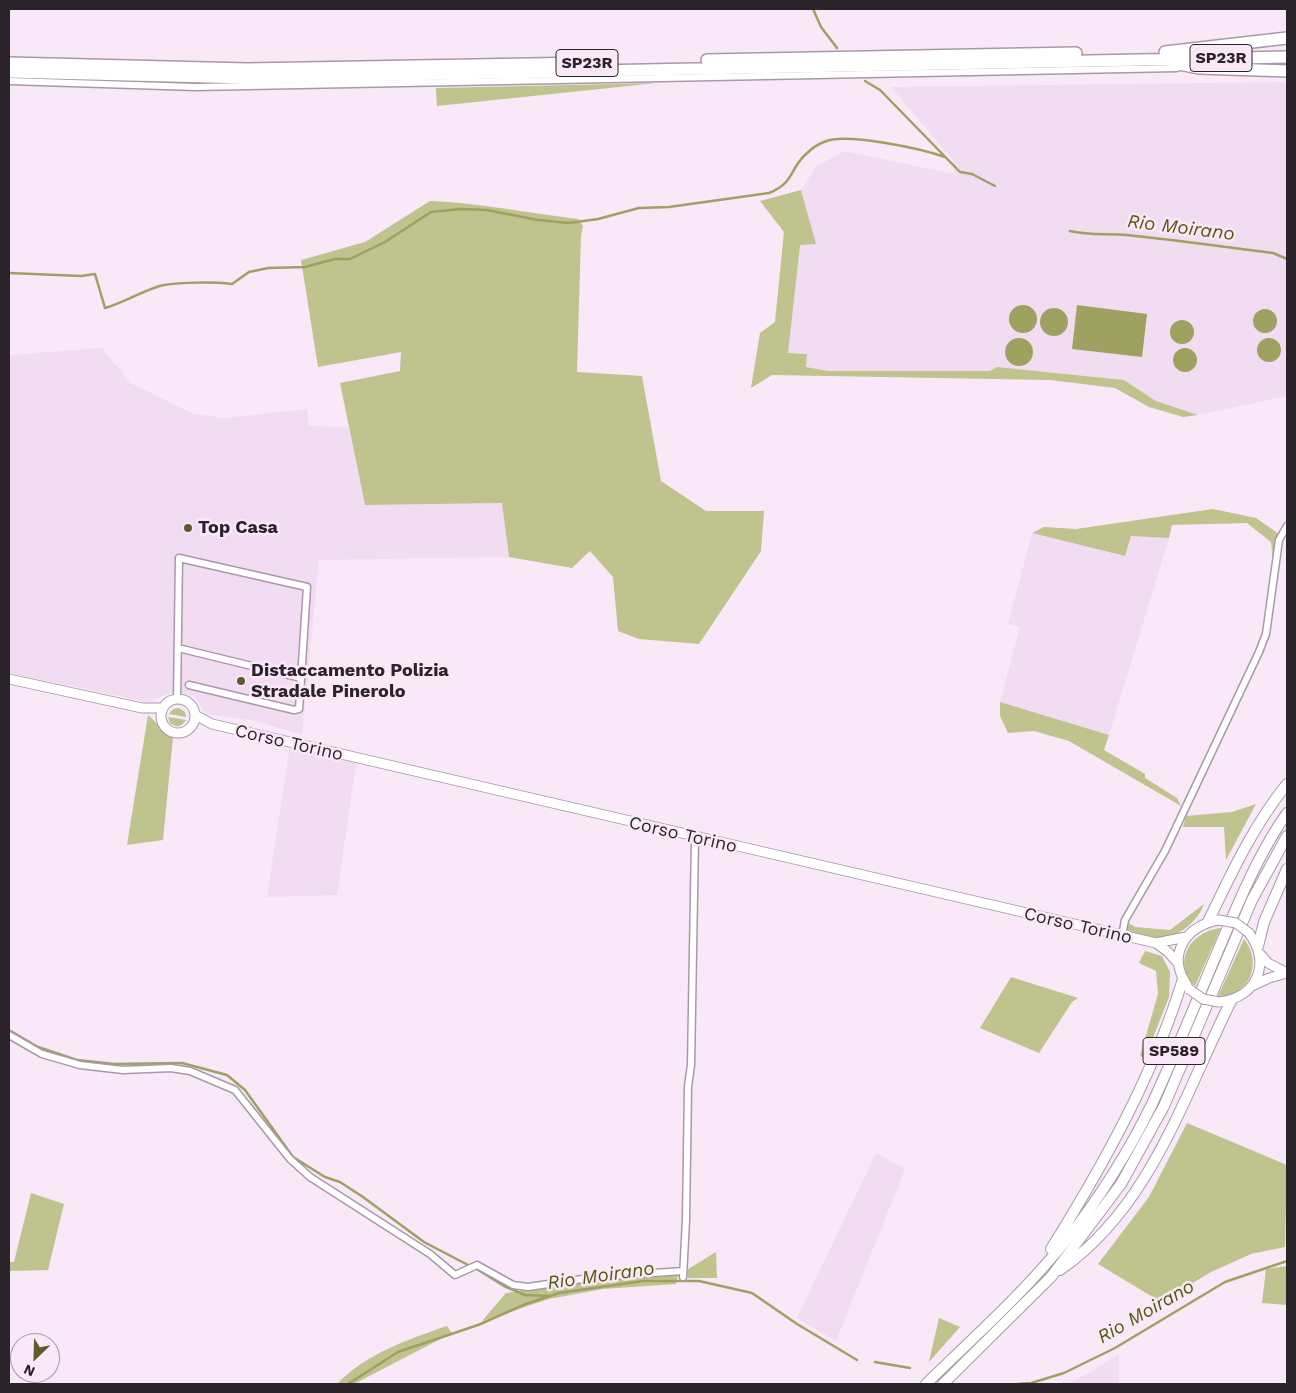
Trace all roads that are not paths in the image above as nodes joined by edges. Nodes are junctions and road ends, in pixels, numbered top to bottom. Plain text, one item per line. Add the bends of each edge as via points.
1 (1287, 38) edge
2 (1287, 49) edge
3 (1165, 52) junction
4 (1287, 57) edge
5 (1155, 59) junction
6 (9, 63) edge
7 (1199, 68) junction
8 (1287, 71) edge
9 (9, 72) edge
10 (9, 81) edge
11 (1287, 526) edge
12 (178, 648) junction
13 (301, 678) junction
14 (9, 679) edge
15 (189, 685) dead end
16 (177, 699) junction
17 (142, 708) junction
18 (163, 708) junction
19 (195, 715) junction
20 (161, 719) junction
21 (212, 724) junction
22 (191, 727) junction
23 (1287, 784) edge
24 (1287, 813) edge
25 (1287, 836) edge
26 (695, 838) junction
27 (1287, 869) edge
28 (1208, 922) junction
29 (1122, 936) junction
30 (1186, 937) junction
31 (1156, 943) junction
32 (1259, 950) junction
33 (1178, 963) junction
34 (1182, 979) junction
35 (1252, 986) junction
36 (1231, 1001) junction
37 (9, 1035) edge
38 (1036, 1273) junction
39 (1051, 1277) junction
40 (926, 1384) edge
41 (943, 1384) edge

1 - 3 highway
2 - 3 highway, SP23R
3 - 6 highway, SP23R via 248,68
4 - 5 highway, SP23R
5 - 7 highway
5 - 9 highway, SP23R via 250,78
7 - 8 highway
7 - 10 street via 196,87
11 - 29 street via 1279,540 1266,634 1259,652 1164,852 1125,920
12 - 13 street
12 - 13 street via 179,558 307,587
12 - 16 street
13 - 15 street via 300,707 297,710
14 - 17 main road
16 - 18 main road
16 - 19 main road via 190,704
17 - 18 main road
17 - 20 main road
18 - 20 main road
19 - 21 main road
19 - 22 main road
20 - 22 main road via 166,728 175,733
21 - 22 main road
21 - 26 main road, Corso Torino
23 - 28 main road via 1242,851
24 - 38 main road, SP589 via 1241,896 1152,1103 1129,1148 1068,1238
25 - 39 main road, SP589 via 1252,900 1144,1146 1121,1184
26 - 29 main road, Corso Torino
26 - 37 street via 683,1274 596,1277 528,1287 514,1285 477,1265 454,1275 430,1254 310,1177 290,1159 235,1090 190,1071 171,1068 123,1070 80,1065 42,1054
27 - 32 main road via 1264,922
28 - 30 main road
28 - 32 main road, bridge via 1219,920 1236,924 1249,933
29 - 31 main road, Corso Torino
30 - 31 main road
30 - 33 main road
31 - 33 main road
32 - 35 main road via 1260,971
32 - 35 main road via 1268,963 1287,973
33 - 34 main road
34 - 36 main road, bridge via 1203,999
34 - 38 main road via 1138,1094 1117,1138
35 - 36 main road
36 - 39 main road via 1176,1121 1145,1178 1108,1226 1076,1260
38 - 40 main road, SP589
39 - 41 main road, SP589

